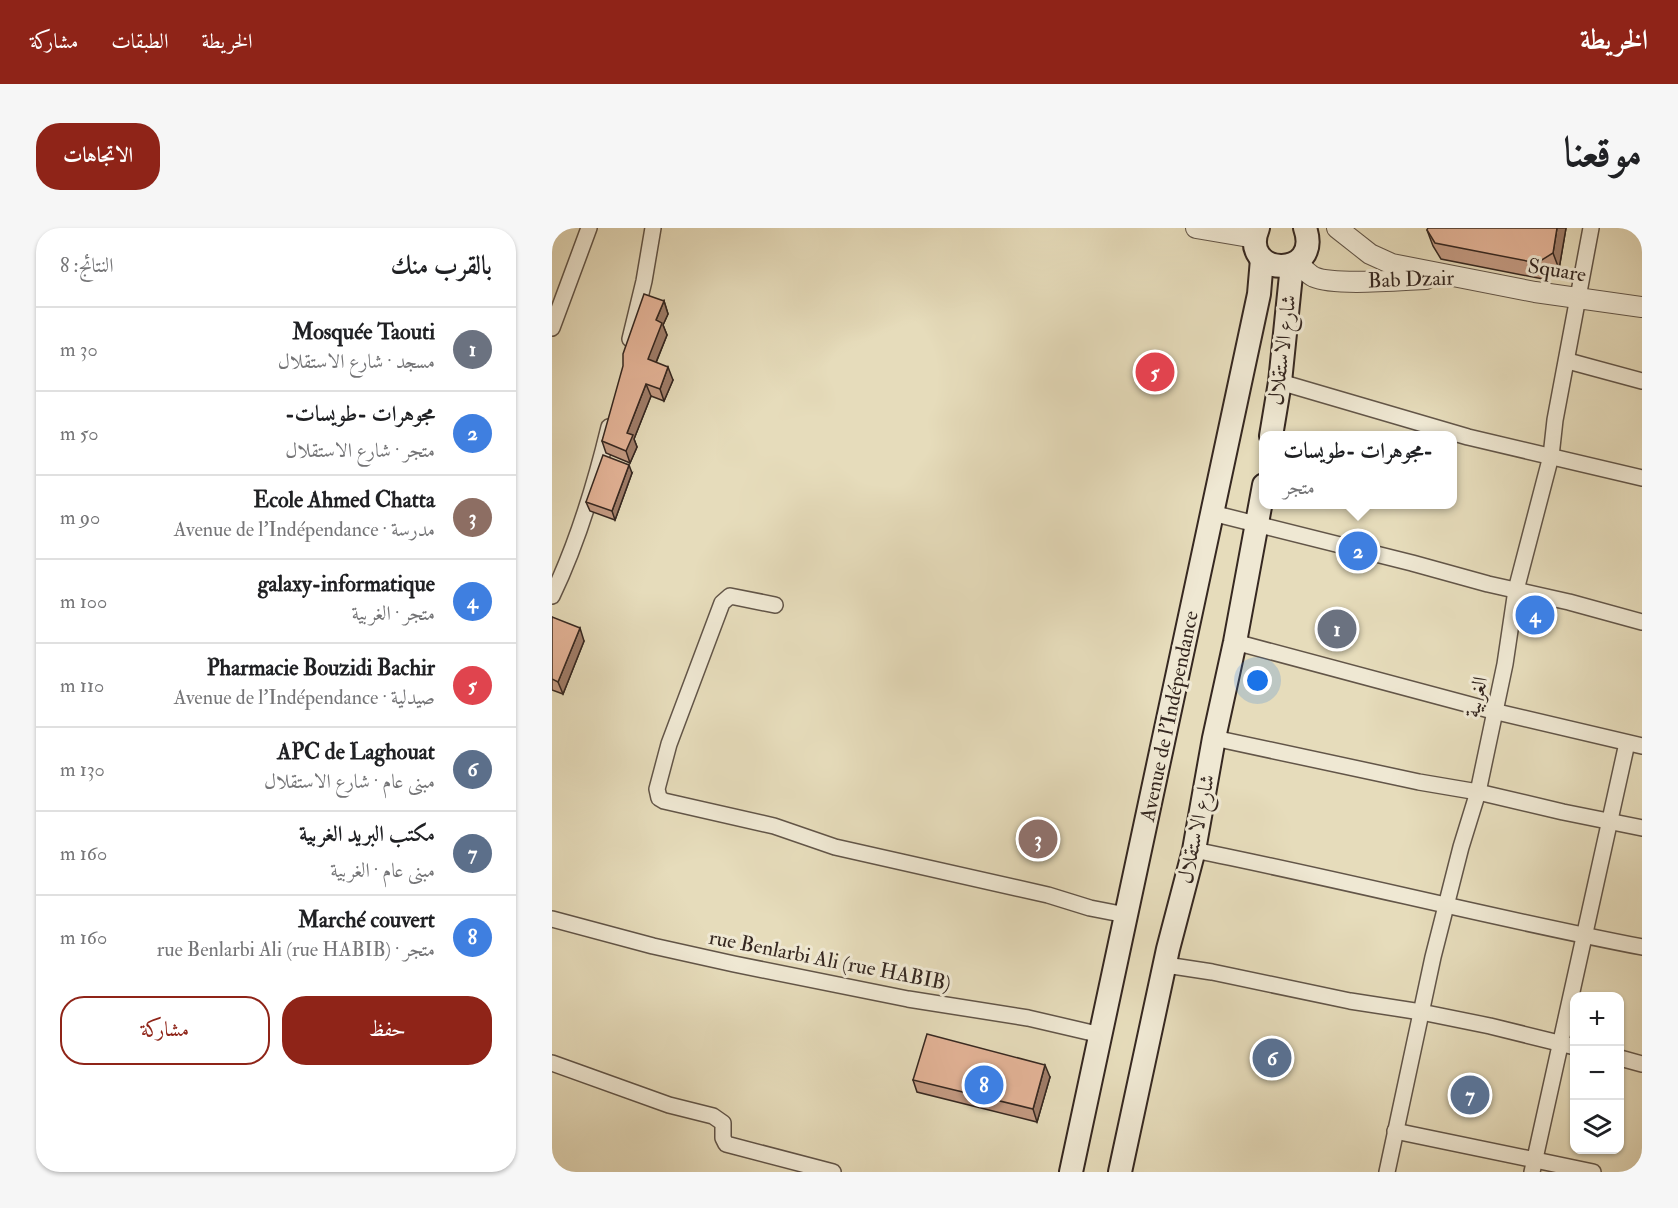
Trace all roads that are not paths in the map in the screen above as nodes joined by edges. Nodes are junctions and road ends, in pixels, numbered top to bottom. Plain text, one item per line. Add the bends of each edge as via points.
1 (589, 228) edge
2 (653, 228) edge
3 (1196, 228) edge
4 (1306, 228) edge
5 (1337, 228) edge
6 (1591, 228) edge
7 (1258, 242) edge
8 (1294, 263) junction
9 (1464, 277) junction
10 (1578, 297) junction
11 (1642, 307) edge
12 (552, 328) edge
13 (626, 356) edge
14 (1568, 361) junction
15 (1280, 381) junction
16 (1642, 381) edge
17 (613, 409) edge
18 (1272, 431) edge
19 (1448, 431) edge
20 (1457, 434) edge
21 (1551, 456) junction
22 (1642, 478) edge
23 (1259, 509) edge
24 (1212, 513) junction
25 (1257, 524) junction
26 (1516, 590) junction
27 (552, 596) edge
28 (775, 605) dead end
29 (1642, 622) edge
30 (1235, 642) junction
31 (1493, 711) junction
32 (1214, 738) junction
33 (1635, 745) edge
34 (1478, 792) junction
35 (1610, 822) junction
36 (1642, 828) edge
37 (1194, 850) junction
38 (1447, 907) junction
39 (1126, 915) junction
40 (552, 919) edge
41 (1585, 936) junction
42 (1642, 947) edge
43 (1166, 965) junction
44 (1421, 1012) junction
45 (1101, 1035) junction
46 (1559, 1043) junction
47 (1571, 1046) edge
48 (1624, 1059) edge
49 (552, 1063) edge
50 (1642, 1064) edge
51 (1395, 1131) junction
52 (1533, 1166) edge
53 (833, 1172) edge
54 (1071, 1172) edge
55 (1120, 1172) edge
56 (1387, 1172) edge
57 (1593, 1172) edge

1 - 12 street
2 - 13 street
3 - 7 street
4 - 8 main road via 1308,243 1302,257
5 - 9 street, Bab Dzair via 1380,259
6 - 10 street, الغربية
7 - 8 main road, Bab Dzair via 1276,266
7 - 24 main road, Avenue de l'Indépendance via 1260,294
8 - 9 street, Bab Dzair via 1314,277 1339,281
8 - 15 main road, شارع الاستقلال
9 - 10 street, Square
10 - 11 street, Square
10 - 14 street, الغربية
14 - 16 street
14 - 21 street, الغربية
15 - 18 main road, شارع الاستقلال
15 - 19 street
17 - 27 street via 594,486 572,553
20 - 21 street
21 - 22 street
21 - 26 street, الغربية
23 - 25 main road, شارع الاستقلال
24 - 25 street
24 - 39 main road, Avenue de l'Indépendance
25 - 26 street
25 - 30 main road, شارع الاستقلال
26 - 29 street
26 - 31 street, الغربية
28 - 39 street via 730,596 722,603 669,744 657,789 659,798 774,826 834,847
30 - 31 street
30 - 32 main road, شارع الاستقلال
31 - 33 street
31 - 34 street, الغربية
32 - 34 street
32 - 37 main road, شارع الاستقلال
33 - 35 street
34 - 35 street
34 - 38 street, الغربية
35 - 36 street
35 - 41 street
37 - 38 street
37 - 43 main road, شارع الاستقلال
38 - 41 street
38 - 44 street, الغربية
39 - 45 main road, Avenue de l'Indépendance
40 - 45 street, rue Benlarbi Ali (rue HABIB) via 734,964 908,999 1029,1018
41 - 42 street
41 - 46 street
43 - 44 street
43 - 55 main road, شارع الاستقلال
44 - 46 street
44 - 51 street, الغربية
45 - 54 main road, Avenue de l'Indépendance
46 - 47 street
46 - 52 street
48 - 50 street
49 - 53 street via 669,1106 712,1116 723,1123 726,1144
51 - 52 street
51 - 56 street, الغربية
52 - 57 street

